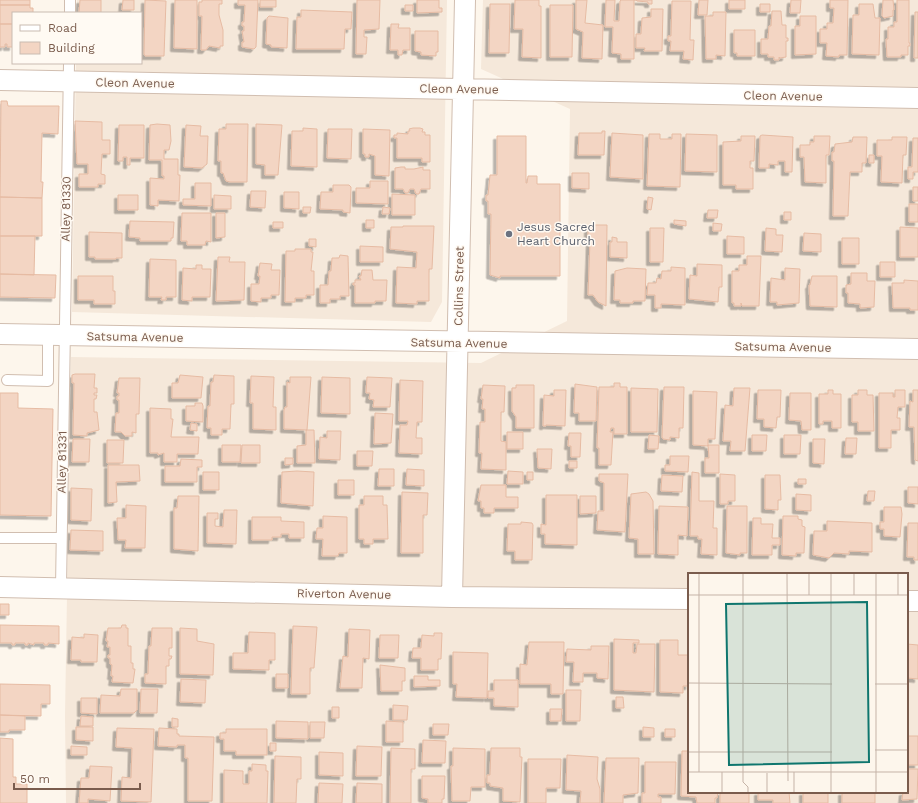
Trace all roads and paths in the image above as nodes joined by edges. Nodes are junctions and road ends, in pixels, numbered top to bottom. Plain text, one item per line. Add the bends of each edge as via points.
1 (70, 0) edge
2 (465, 0) edge
3 (70, 12) edge
4 (69, 72) edge
5 (0, 80) edge
6 (464, 90) junction
7 (918, 98) edge
8 (0, 334) edge
9 (56, 336) junction
10 (458, 343) junction
11 (918, 349) edge
12 (7, 380) dead end
13 (0, 538) edge
14 (61, 538) junction
15 (0, 586) edge
16 (60, 588) junction
17 (452, 597) junction
18 (688, 599) edge

1 - 3 lane
2 - 6 street, Collins Street
4 - 5 street, Cleon Avenue
4 - 6 street, Cleon Avenue
4 - 9 lane, Alley 81330
6 - 7 street, Cleon Avenue
6 - 10 street, Collins Street
8 - 9 street, Satsuma Avenue
9 - 10 street, Satsuma Avenue
9 - 12 lane via 48,381
9 - 14 lane, Alley 81331
10 - 11 street, Satsuma Avenue
10 - 17 street, Collins Street
13 - 14 lane
14 - 16 lane, Alley 81331
15 - 16 street, Riverton Avenue
16 - 17 street, Riverton Avenue
17 - 18 street, Riverton Avenue

